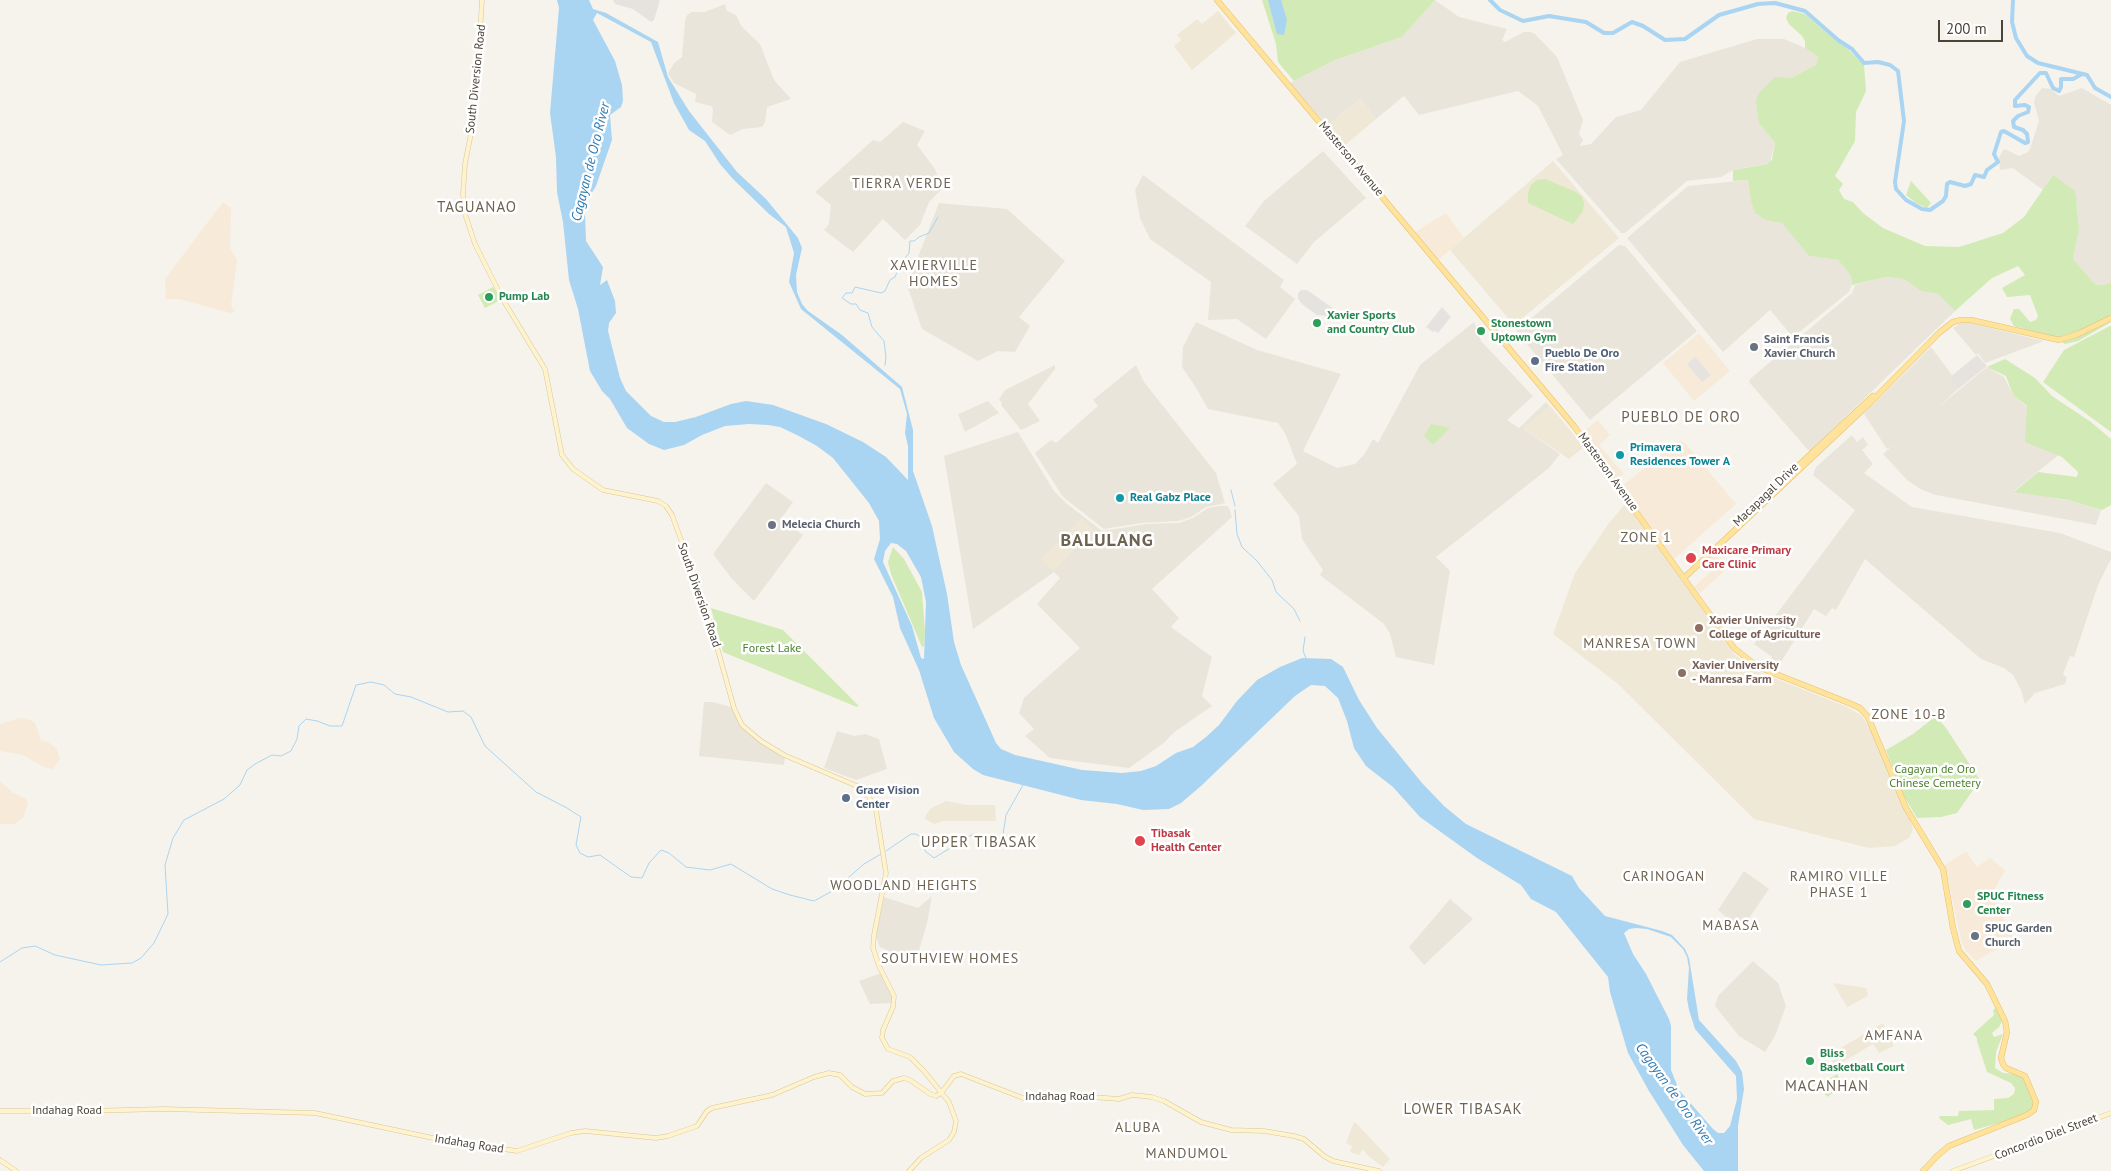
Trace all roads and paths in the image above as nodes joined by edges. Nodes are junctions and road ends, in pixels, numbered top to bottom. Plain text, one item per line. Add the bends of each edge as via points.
1 (482, 0) edge
2 (1217, 0) edge
3 (2111, 318) edge
4 (1683, 576) junction
5 (941, 1093) junction
6 (0, 1111) edge
7 (2111, 1113) edge
8 (0, 1160) edge
9 (16, 1171) edge
10 (909, 1171) edge
11 (1379, 1171) edge
12 (1923, 1171) edge
13 (1953, 1171) edge

1 - 5 main road, South Diversion Road via 475,113 464,164 465,214 475,244 502,298 545,369 562,455 573,469 603,490 658,501 668,508 707,610 734,708 742,725 784,755 857,786 873,802 880,822 886,874 873,948 894,996 882,1038 888,1049 916,1062
2 - 4 main road, Masterson Avenue via 1563,412
3 - 4 main road, Macapagal Drive via 2059,340 1971,320 1956,321 1940,332
4 - 12 main road, Masterson Avenue via 1734,648 1747,660 1765,671 1860,708 1868,717 1906,808 1943,869 1959,950 1986,984 2005,1021 2007,1032 2001,1062 2006,1068 2025,1076 2036,1100 2035,1107 2020,1119 1949,1146
5 - 6 main road, Indahag Road via 932,1095 902,1078 893,1081 882,1093 865,1094 840,1075 829,1073 778,1093 712,1108 697,1126 668,1136 656,1138 579,1131 517,1151 447,1141 315,1113 164,1109
5 - 10 main road, South Diversion Road via 955,1115 952,1136 942,1146 920,1158
5 - 11 main road, Indahag Road via 954,1076 961,1074 1024,1098 1152,1097 1200,1122 1232,1130 1294,1136 1304,1139 1334,1161
7 - 13 main road, Concordio Diel Street
8 - 9 main road

